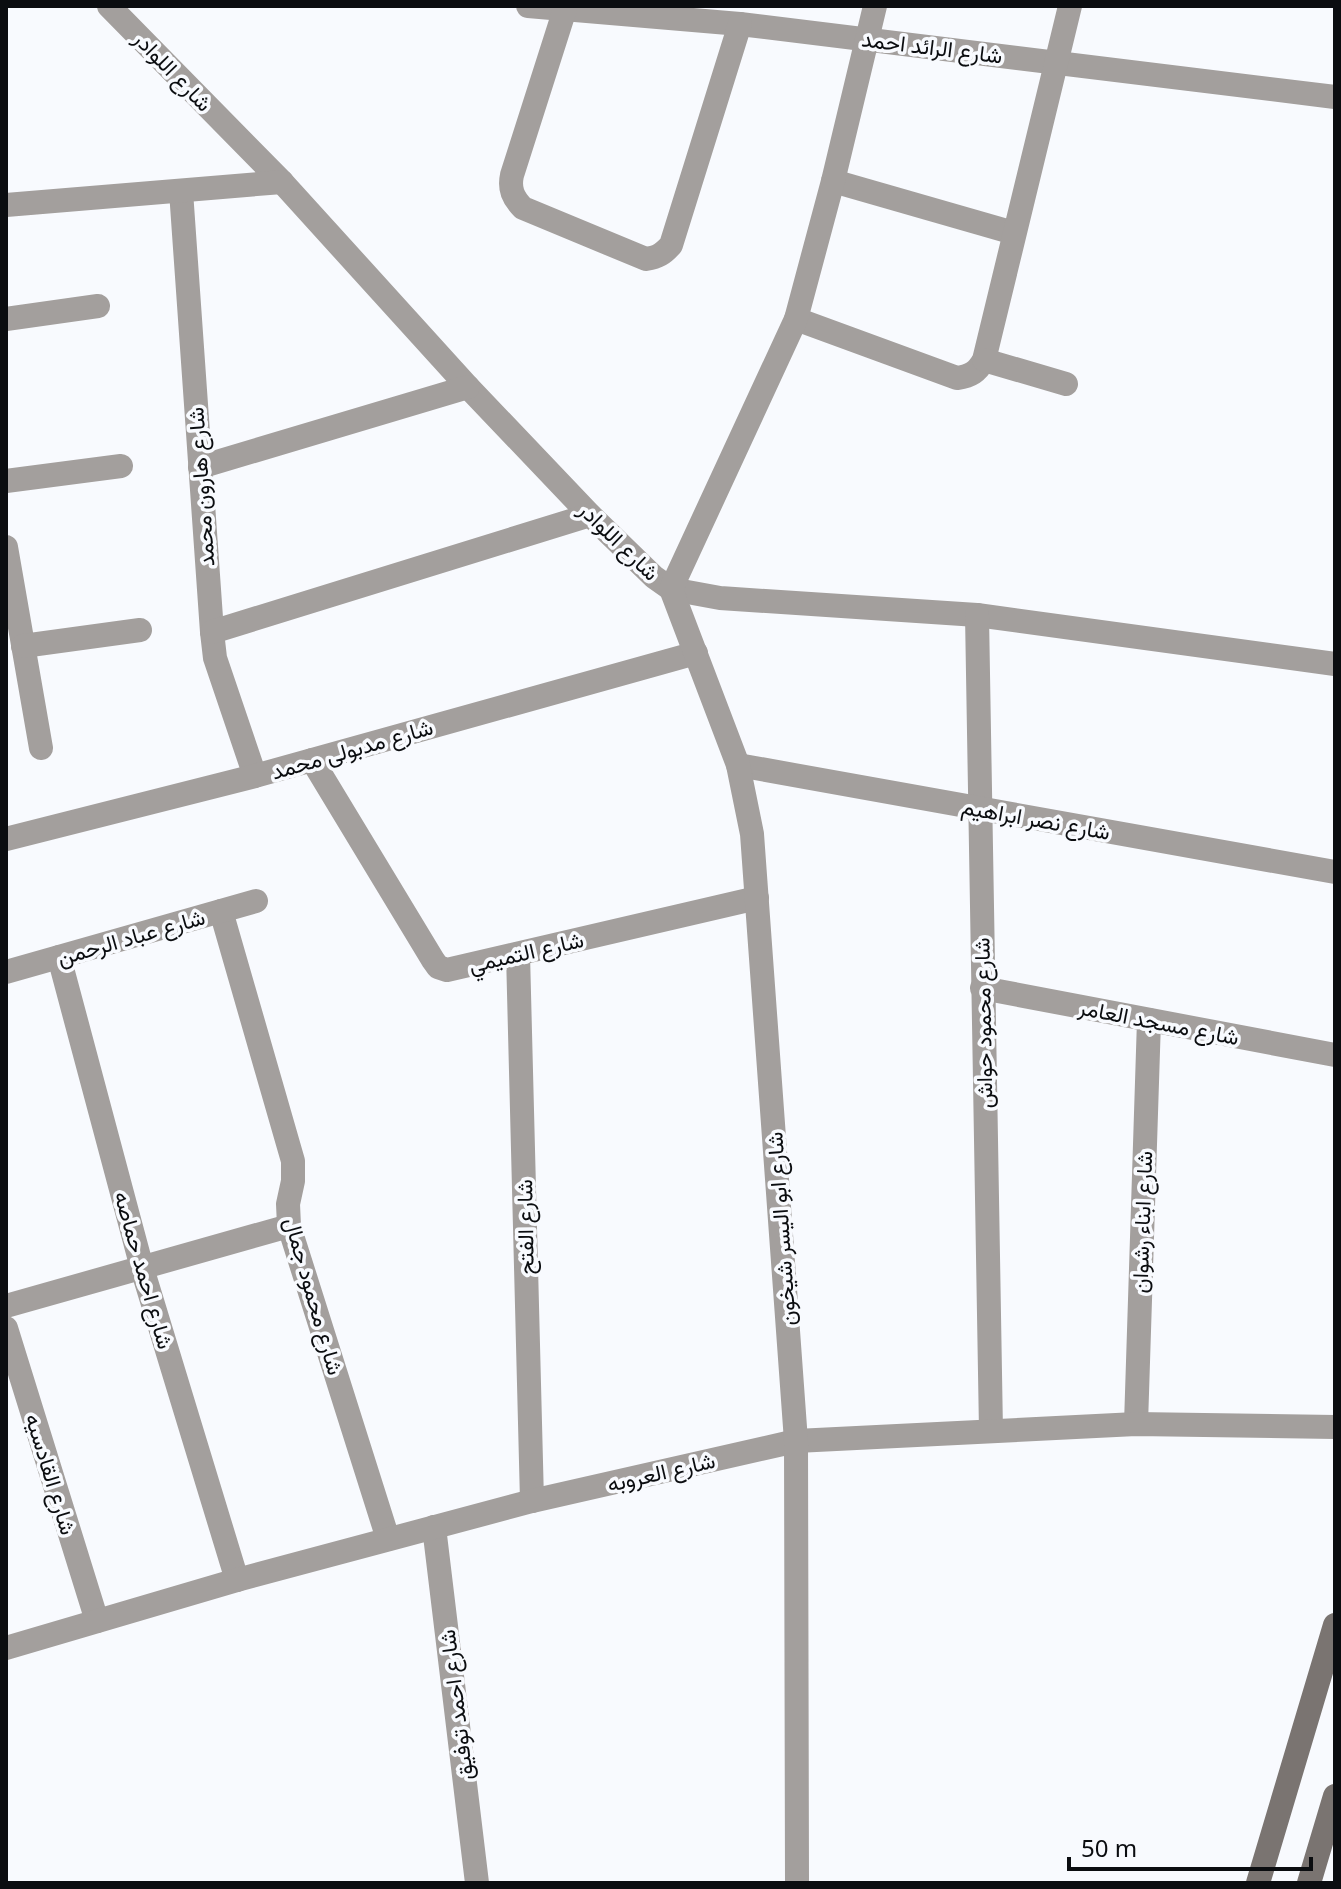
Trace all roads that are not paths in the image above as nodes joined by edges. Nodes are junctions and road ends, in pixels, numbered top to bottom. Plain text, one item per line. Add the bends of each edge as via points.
1 (528, 6) edge
2 (875, 6) edge
3 (1070, 6) edge
4 (116, 8) edge
5 (565, 9) junction
6 (696, 13) edge
7 (740, 24) junction
8 (867, 39) junction
9 (1056, 62) junction
10 (1335, 97) edge
11 (833, 181) junction
12 (282, 182) junction
13 (181, 191) junction
14 (6, 205) edge
15 (1014, 233) junction
16 (98, 306) dead end
17 (6, 319) edge
18 (796, 319) junction
19 (984, 360) junction
20 (1066, 384) dead end
21 (468, 387) junction
22 (121, 466) dead end
23 (200, 467) junction
24 (6, 481) edge
25 (590, 515) junction
26 (6, 547) edge
27 (671, 589) junction
28 (977, 615) junction
29 (140, 630) dead end
30 (212, 632) junction
31 (23, 646) junction
32 (696, 653) junction
33 (1335, 664) edge
34 (41, 748) dead end
35 (312, 760) junction
36 (738, 765) junction
37 (255, 776) junction
38 (979, 809) junction
39 (6, 839) edge
40 (1335, 872) edge
41 (757, 898) junction
42 (256, 901) dead end
43 (221, 911) junction
44 (518, 954) junction
45 (59, 957) junction
46 (6, 972) edge
47 (982, 988) junction
48 (1149, 1020) junction
49 (1335, 1055) edge
50 (289, 1226) junction
51 (142, 1268) junction
52 (6, 1306) edge
53 (6, 1328) edge
54 (1136, 1424) junction
55 (1335, 1427) edge
56 (991, 1431) junction
57 (796, 1441) junction
58 (532, 1501) junction
59 (434, 1527) junction
60 (388, 1539) junction
61 (237, 1580) junction
62 (97, 1621) junction
63 (1335, 1625) edge
64 (6, 1648) edge
65 (1335, 1796) edge
66 (477, 1883) edge
67 (797, 1883) edge
68 (1258, 1883) edge
69 (1309, 1883) edge

1 - 5 street, شارع الرائد احمد
2 - 8 street
3 - 9 street
4 - 12 street, شارع اللوادر
5 - 6 street, شارع الرائد احمد
5 - 7 street via 512,175 512,194 523,208 646,259 671,245
6 - 7 street, شارع الرائد احمد
7 - 8 street, شارع الرائد احمد
8 - 9 street, شارع الرائد احمد
8 - 11 street
9 - 10 street, شارع الرائد احمد
9 - 15 street
11 - 15 street
11 - 18 street
12 - 13 street
12 - 21 street, شارع اللوادر
13 - 14 street
13 - 23 street, شارع هارون محمد
15 - 19 street
16 - 17 street
18 - 19 street via 957,378 978,371
18 - 27 street
19 - 20 street
21 - 23 street
21 - 25 street, شارع اللوادر
22 - 24 street
23 - 30 street, شارع هارون محمد
25 - 27 street, شارع اللوادر
25 - 30 street
26 - 31 street
27 - 28 street, شارع اللوادر via 720,598
27 - 32 street, شارع ابو اليسر شيخون
28 - 33 street, شارع اللوادر
28 - 38 street, شارع محمود حواش
29 - 31 street
30 - 37 street, شارع هارون محمد via 215,658
31 - 34 street
32 - 35 street, شارع مدبولى محمد
32 - 36 street, شارع ابو اليسر شيخون
35 - 37 street, شارع مدبولى محمد
35 - 44 street, شارع التميمي via 438,967 447,970
36 - 38 street, شارع نصر ابراهيم
36 - 41 street, شارع ابو اليسر شيخون via 752,834
37 - 39 street, شارع مدبولى محمد
38 - 40 street, شارع نصر ابراهيم
38 - 47 street, شارع محمود حواش
41 - 44 street, شارع التميمي
41 - 57 street, شارع ابو اليسر شيخون
42 - 43 street, شارع عباد الرحمن
43 - 45 street, شارع عباد الرحمن
43 - 50 street, شارع محمود جمال via 293,1161
44 - 58 street, شارع الفتح
45 - 46 street, شارع عباد الرحمن
45 - 51 street, شارع احمد حماصه
47 - 48 street, شارع مسجد العامر
47 - 56 street, شارع محمود حواش
48 - 49 street, شارع مسجد العامر
48 - 54 street, شارع ابناء رشوان
50 - 51 street
50 - 60 street, شارع محمود جمال
51 - 52 street
51 - 61 street, شارع احمد حماصه
53 - 62 street, شارع القادسيه
54 - 55 street, شارع العروبه
54 - 56 street, شارع العروبه
56 - 57 street, شارع العروبه
57 - 58 street, شارع العروبه
57 - 67 street, شارع ابو اليسر شيخون
58 - 59 street, شارع العروبه
59 - 60 street, شارع العروبه
59 - 66 street, شارع احمد توفيق
60 - 61 street, شارع العروبه
61 - 62 street, شارع العروبه
62 - 64 street, شارع العروبه
63 - 68 street
65 - 69 street

